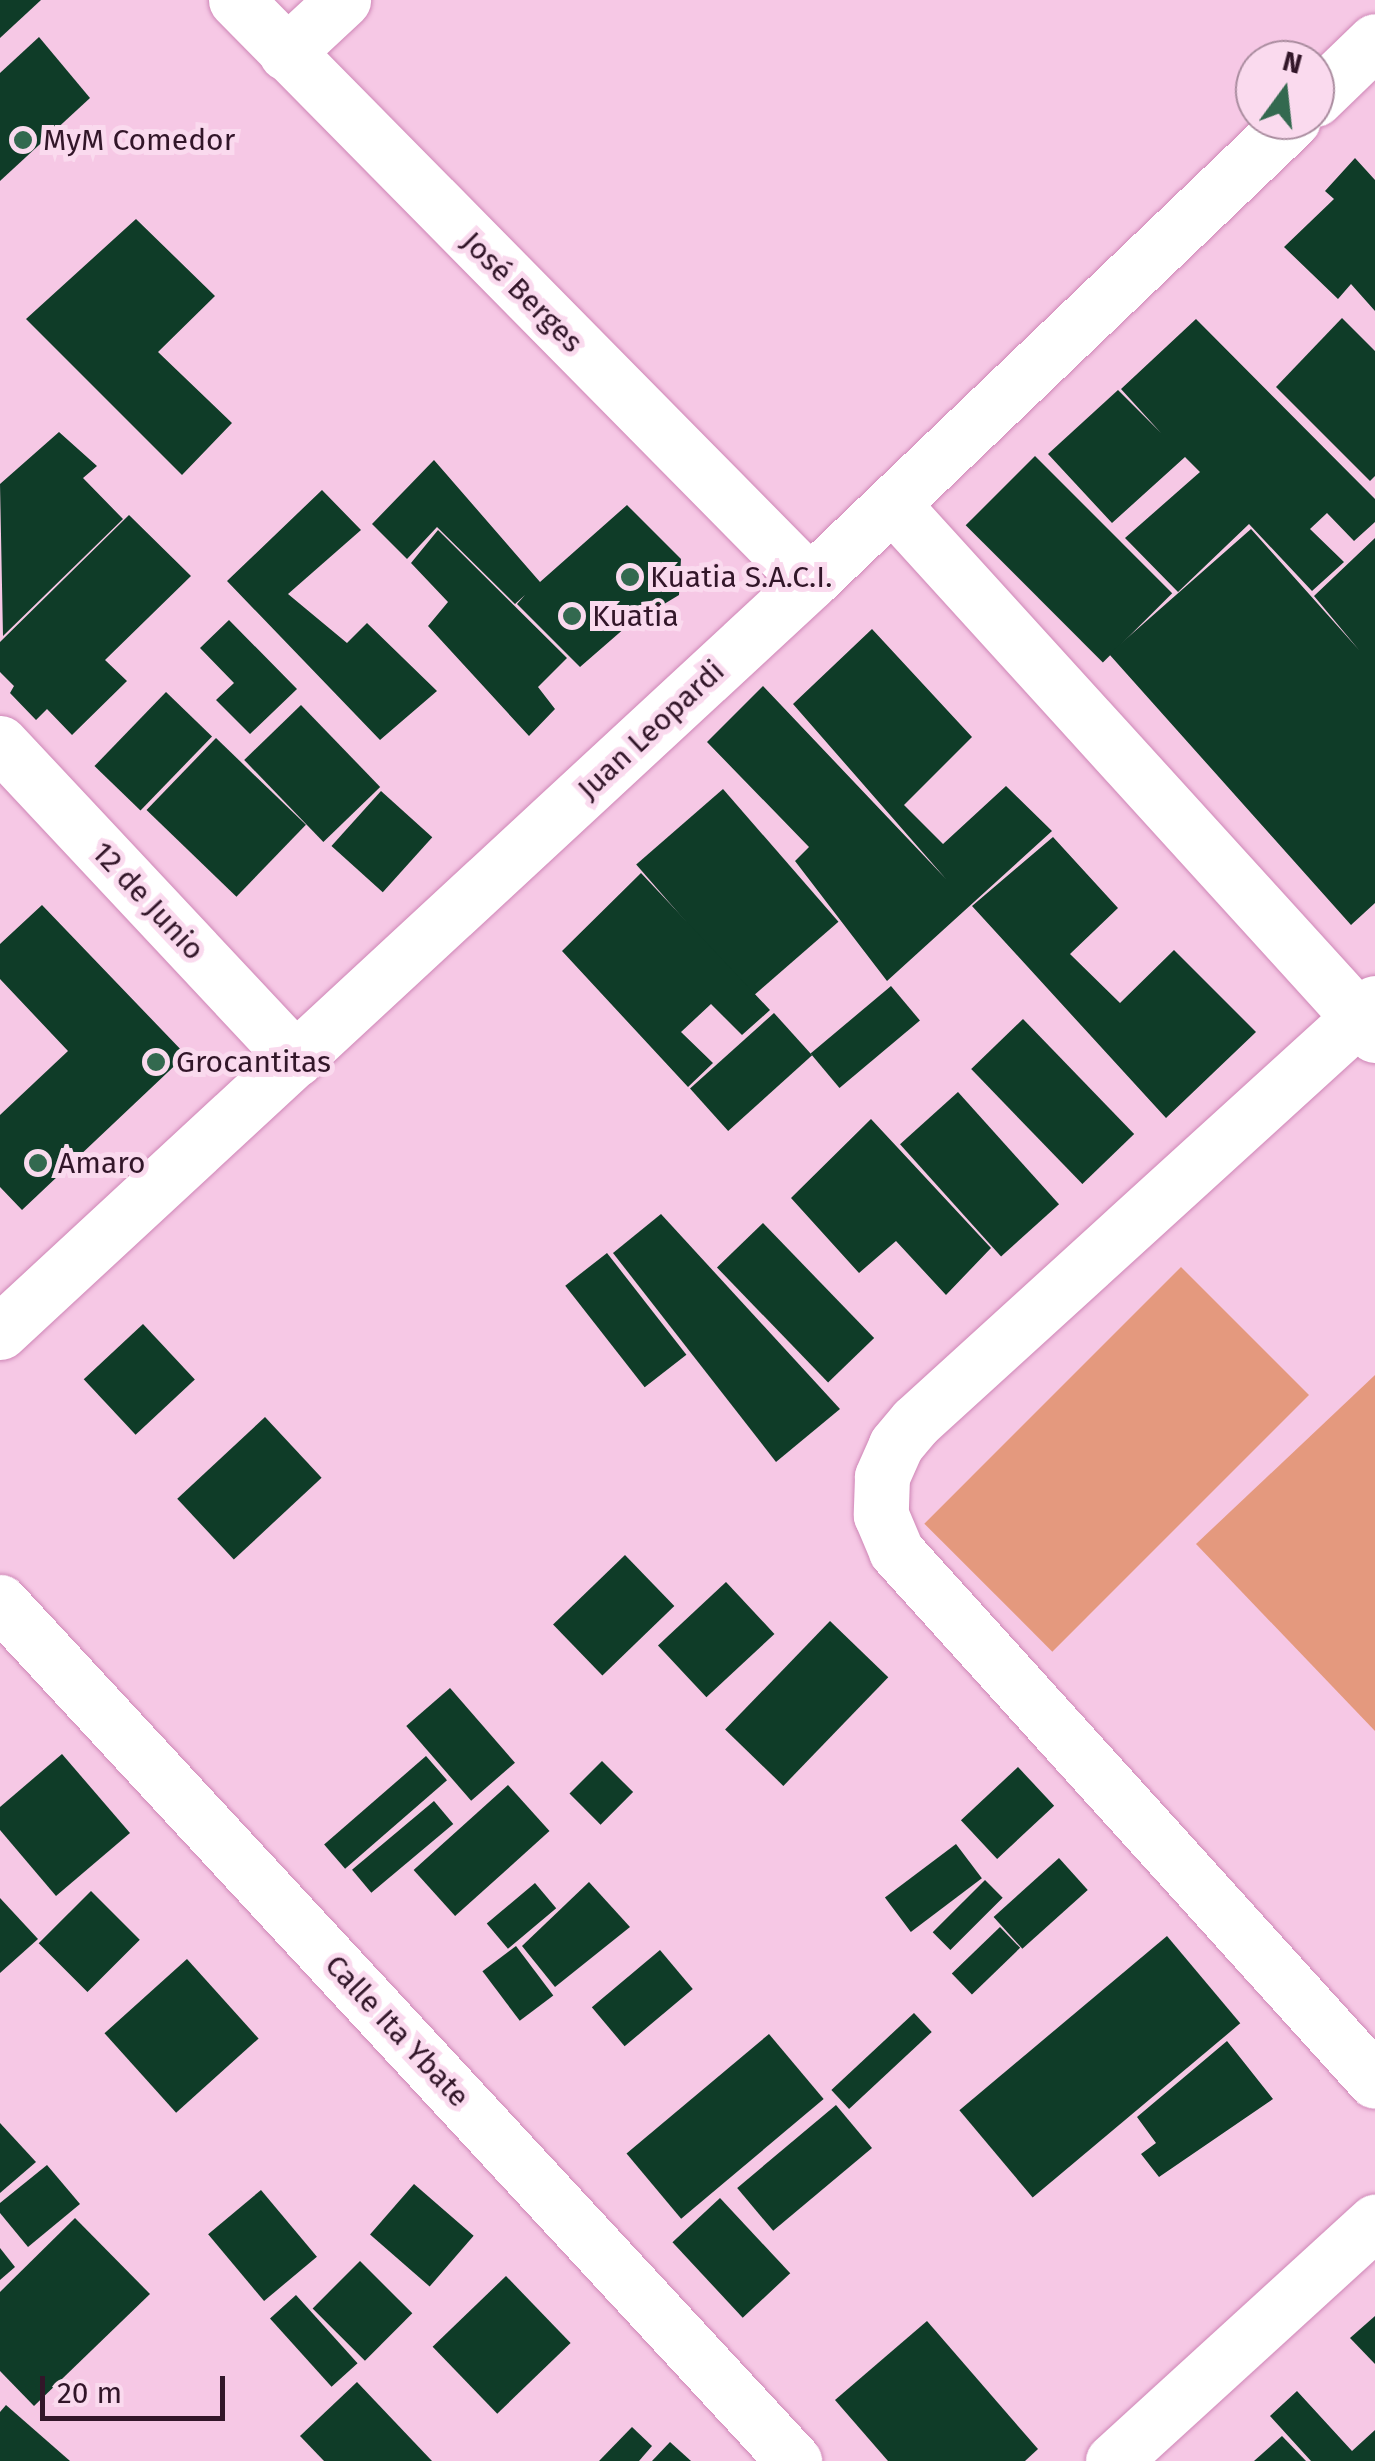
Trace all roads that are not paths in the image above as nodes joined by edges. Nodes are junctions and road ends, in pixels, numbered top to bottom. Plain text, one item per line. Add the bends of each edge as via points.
1 (236, 0) edge
2 (343, 0) edge
3 (1375, 42) edge
4 (286, 53) junction
5 (1335, 80) edge
6 (1272, 140) edge
7 (892, 504) junction
8 (810, 582) junction
9 (0, 744) edge
10 (1370, 1019) edge
11 (296, 1060) junction
12 (0, 1332) edge
13 (0, 1602) edge
14 (1375, 2081) edge
15 (1375, 2222) edge
16 (794, 2461) edge
17 (1113, 2461) edge

1 - 4 street, José Berges
2 - 4 street
3 - 5 street
4 - 8 street, José Berges
6 - 7 street, Juan Leopardi
7 - 8 street, Juan Leopardi
7 - 10 street
8 - 11 street, Juan Leopardi
9 - 11 street, 12 de Junio
10 - 14 street via 915,1422 882,1477 881,1515 896,1551
11 - 12 street, Juan Leopardi
13 - 16 street, Calle Ita Ybate
15 - 17 street

